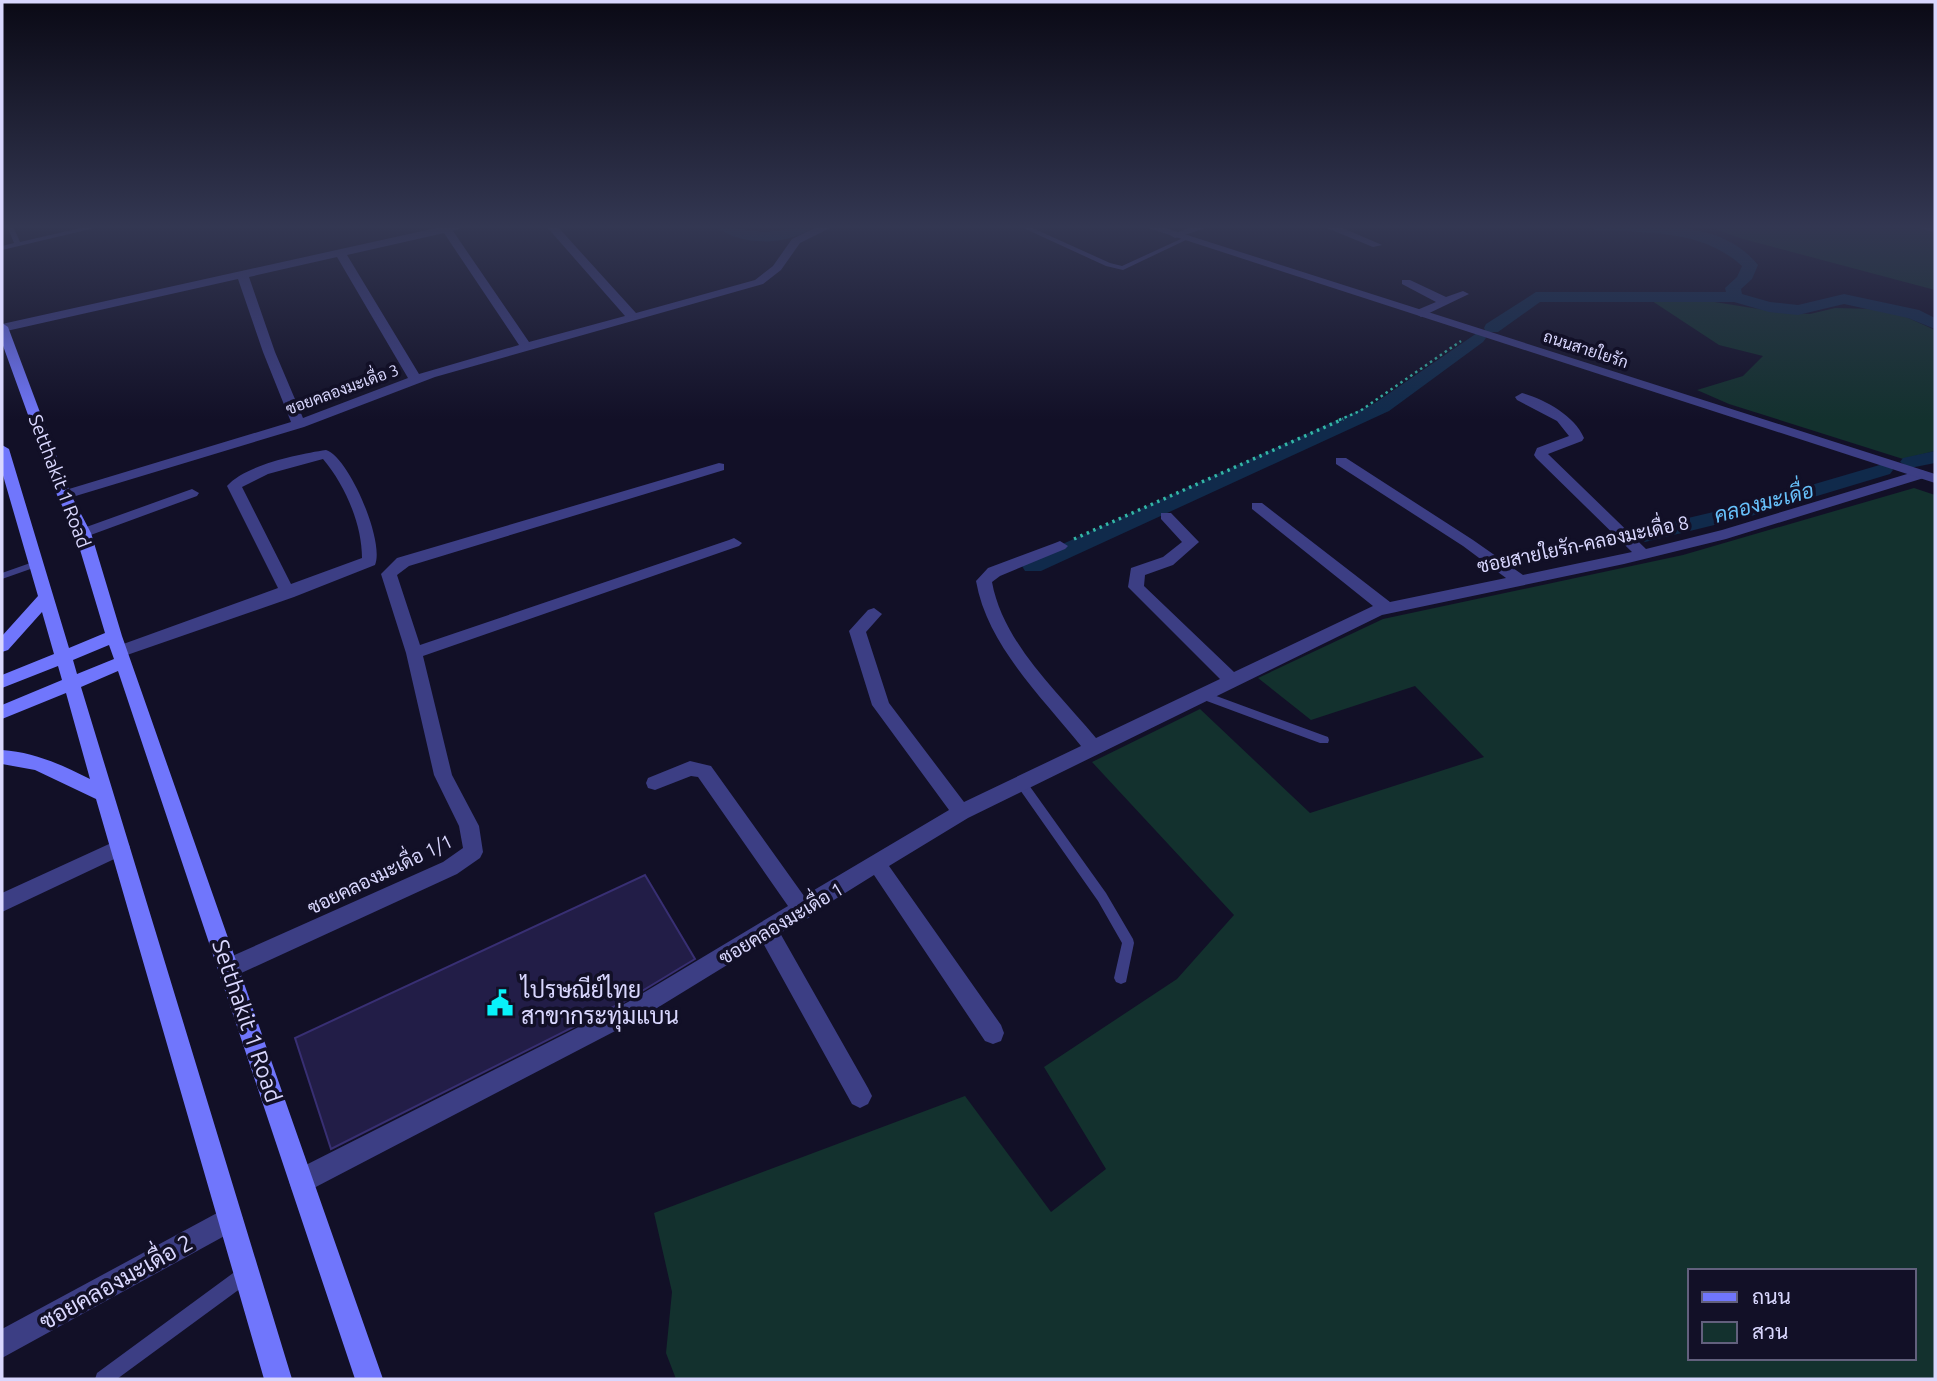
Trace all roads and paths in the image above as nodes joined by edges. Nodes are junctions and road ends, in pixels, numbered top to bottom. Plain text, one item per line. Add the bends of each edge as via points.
1 (175, 290) edge
2 (248, 290) edge
3 (365, 290) edge
4 (488, 290) edge
5 (609, 290) edge
6 (729, 290) edge
7 (1349, 290) edge
8 (1423, 290) edge
9 (1463, 294) dead end
10 (1446, 302) junction
11 (1421, 313) junction
12 (633, 317) junction
13 (2, 327) edge
14 (1476, 330) junction
15 (527, 348) junction
16 (416, 380) junction
17 (1522, 397) dead end
18 (299, 424) junction
19 (2, 449) edge
20 (1342, 461) dead end
21 (719, 467) dead end
22 (1928, 477) edge
23 (192, 493) dead end
24 (64, 495) junction
25 (1257, 506) dead end
26 (1166, 516) dead end
27 (83, 533) junction
28 (734, 542) dead end
29 (1060, 546) joint
30 (1643, 554) junction
31 (36, 564) junction
32 (2, 576) edge
33 (1519, 580) junction
34 (288, 593) junction
35 (47, 596) junction
36 (1387, 608) junction
37 (874, 614) dead end
38 (2, 646) edge
39 (120, 650) junction
40 (414, 653) junction
41 (62, 658) junction
42 (1259, 665) joint
43 (1230, 679) junction
44 (2, 682) edge
45 (70, 684) junction
46 (1200, 694) junction
47 (2, 712) edge
48 (1324, 740) dead end
49 (1093, 747) junction
50 (2, 757) edge
51 (655, 782) dead end
52 (1022, 784) junction
53 (104, 794) junction
54 (961, 812) junction
55 (120, 847) junction
56 (877, 864) junction
57 (2, 903) edge
58 (803, 911) junction
59 (768, 932) junction
60 (229, 968) junction
61 (1121, 978) dead end
62 (993, 1033) dead end
63 (860, 1096) dead end
64 (301, 1181) junction
65 (230, 1219) junction
66 (246, 1274) junction
67 (2, 1344) edge
68 (274, 1378) edge
69 (103, 1379) edge
70 (369, 1379) edge

1 - 13 street
2 - 18 street
3 - 16 street
4 - 15 street
5 - 12 street
6 - 12 street, ซอยคลองมะเดื่อ 3
7 - 11 street, ถนนสายใยรัก
8 - 10 street
9 - 10 street
10 - 11 street
11 - 14 street, ถนนสายใยรัก
12 - 15 street, ซอยคลองมะเดื่อ 3
13 - 24 main road, Setthakit 1 Road
14 - 22 street, ถนนสายใยรัก
14 - 29 path via 1360,411
15 - 16 street, ซอยคลองมะเดื่อ 3
16 - 18 street, ซอยคลองมะเดื่อ 3
17 - 30 street via 1561,418 1576,433 1577,438 1541,455
18 - 24 street, ซอยคลองมะเดื่อ 3
19 - 31 main road
20 - 33 street
21 - 40 street, ซอยคลองมะเดื่อ 1/1 via 398,564 389,574
22 - 30 street, ซอยสายใยรัก-คลองมะเดื่อ 8
23 - 27 street
24 - 27 main road, Setthakit 1 Road
25 - 36 street
26 - 43 street via 1191,542 1168,561 1137,572 1136,587
27 - 39 main road, Setthakit 1 Road
28 - 40 street
29 - 49 street via 994,572 984,581 984,594 998,628
30 - 33 street, ซอยสายใยรัก-คลองมะเดื่อ 8
31 - 32 lane
31 - 35 main road
33 - 36 street, ซอยสายใยรัก-คลองมะเดื่อ 8
34 - 34 street via 234,486 267,470 326,454 356,504 368,534 370,561
34 - 39 street
35 - 38 main road
35 - 41 main road
36 - 42 street, ซอยสายใยรัก-คลองมะเดื่อ 8
37 - 54 street via 857,631 881,705
39 - 41 main road
39 - 45 main road
39 - 60 main road, Setthakit 1 Road
40 - 60 street, ซอยคลองมะเดื่อ 1/1 via 443,775 469,826 474,852 450,868
41 - 44 main road
41 - 45 main road
42 - 43 street, ซอยคลองมะเดื่อ 1
43 - 46 street, ซอยคลองมะเดื่อ 1
45 - 47 main road
45 - 53 main road
46 - 48 lane
46 - 49 street, ซอยคลองมะเดื่อ 1
49 - 52 street, ซอยคลองมะเดื่อ 1
50 - 53 main road via 51,769
51 - 58 street via 690,768 704,771
52 - 54 street, ซอยคลองมะเดื่อ 1
52 - 61 lane via 1102,897 1128,943
53 - 55 main road
54 - 56 street, ซอยคลองมะเดื่อ 1
55 - 57 street
55 - 65 main road
56 - 58 street, ซอยคลองมะเดื่อ 1
56 - 62 street
58 - 59 street, ซอยคลองมะเดื่อ 1
59 - 63 street
59 - 64 street, ซอยคลองมะเดื่อ 1 via 636,1009
60 - 64 main road, Setthakit 1 Road
64 - 70 main road, Setthakit 1 Road
65 - 66 main road
65 - 67 street, ซอยคลองมะเดื่อ 2
66 - 68 main road
66 - 69 lane

